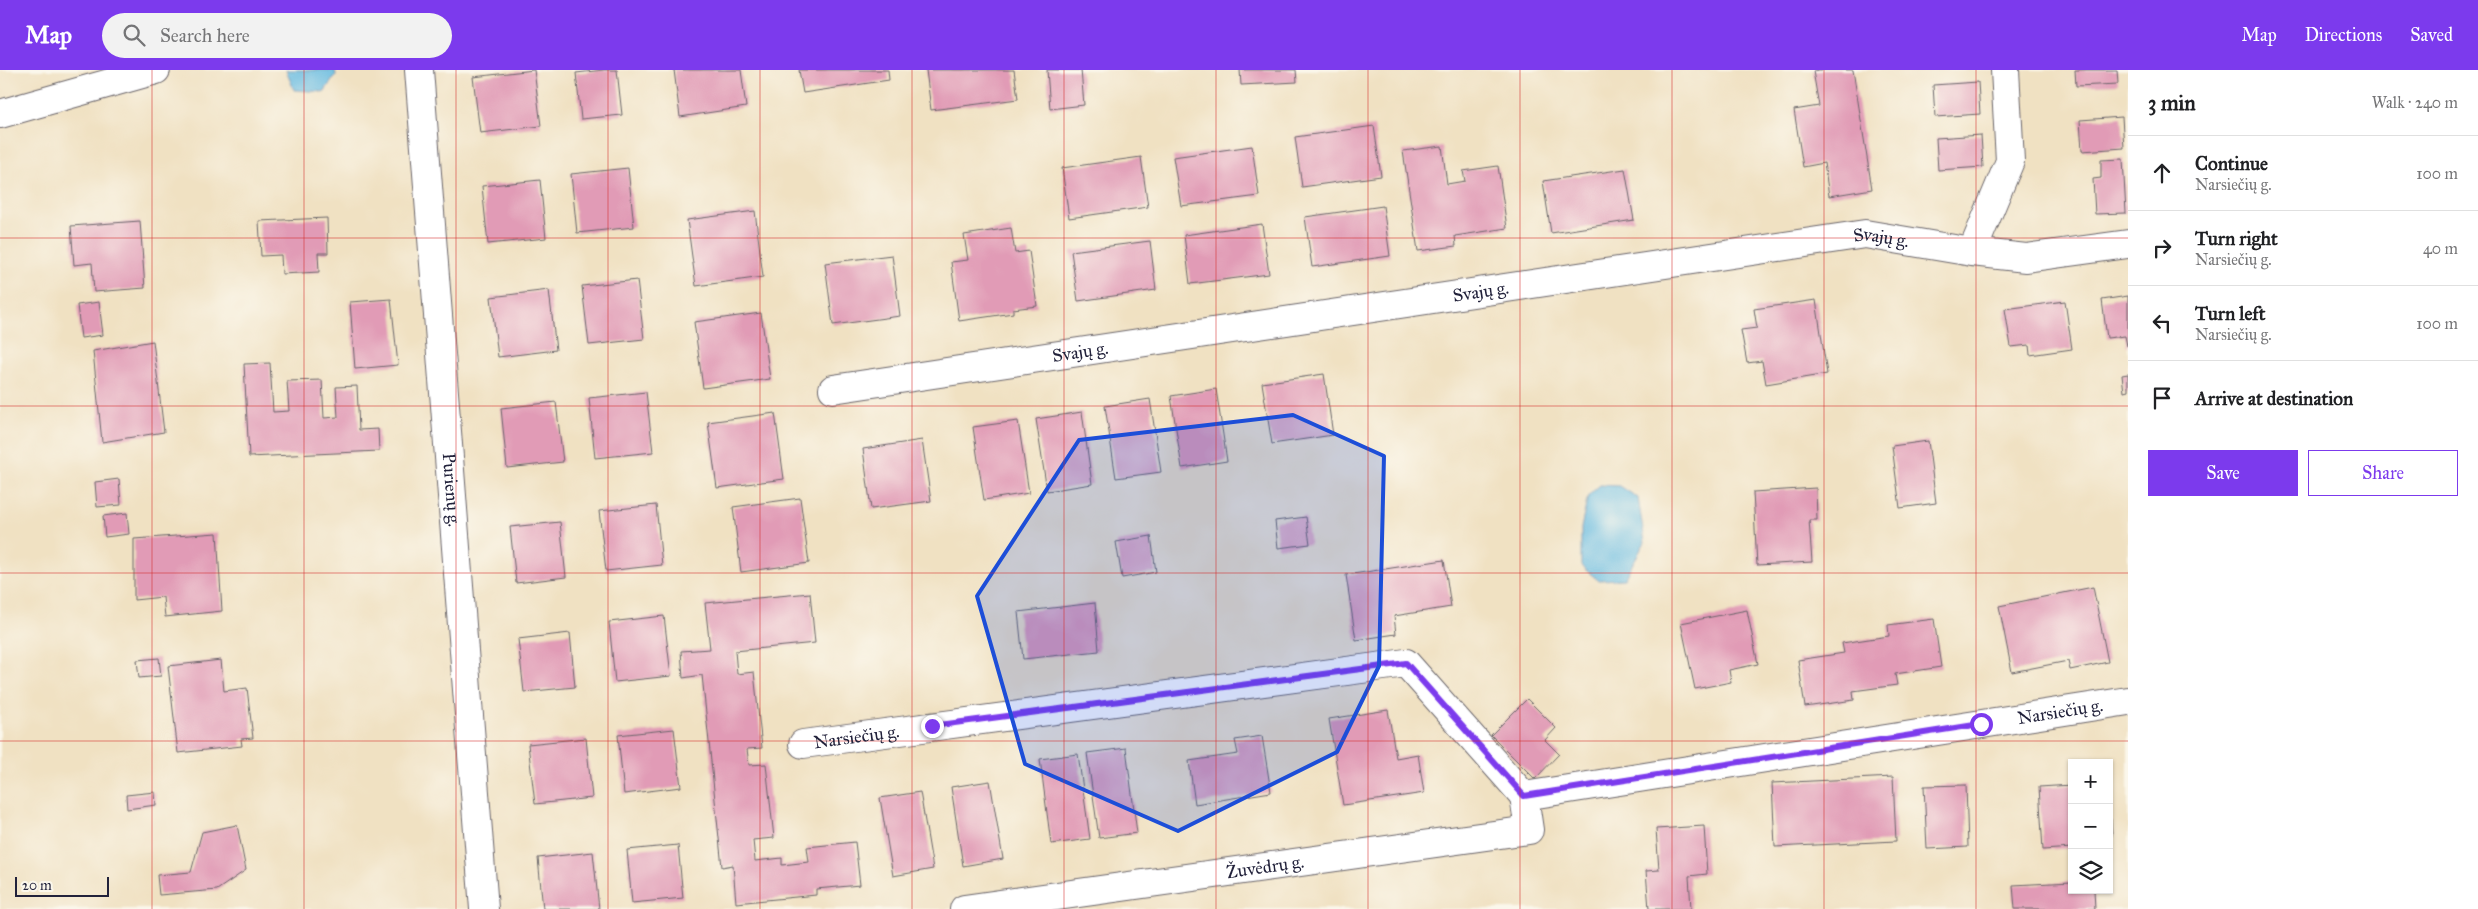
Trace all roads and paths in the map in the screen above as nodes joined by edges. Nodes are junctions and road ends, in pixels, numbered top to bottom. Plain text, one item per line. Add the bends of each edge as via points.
1 (156, 70) edge
2 (419, 70) edge
3 (2004, 70) edge
4 (0, 114) edge
5 (2128, 244) edge
6 (1972, 252) junction
7 (833, 389) dead end
8 (2128, 702) edge
9 (803, 744) dead end
10 (1524, 796) junction
11 (484, 909) edge
12 (964, 909) edge

1 - 4 street
2 - 11 street, Purienų g.
3 - 6 street via 2010,161
5 - 6 street, Svajų g. via 2026,258
6 - 7 street, Svajų g. via 1865,234
8 - 10 street, Narsiečių g.
9 - 10 street, Narsiečių g. via 1406,663
10 - 12 street, Žuvėdrų g. via 1530,830

